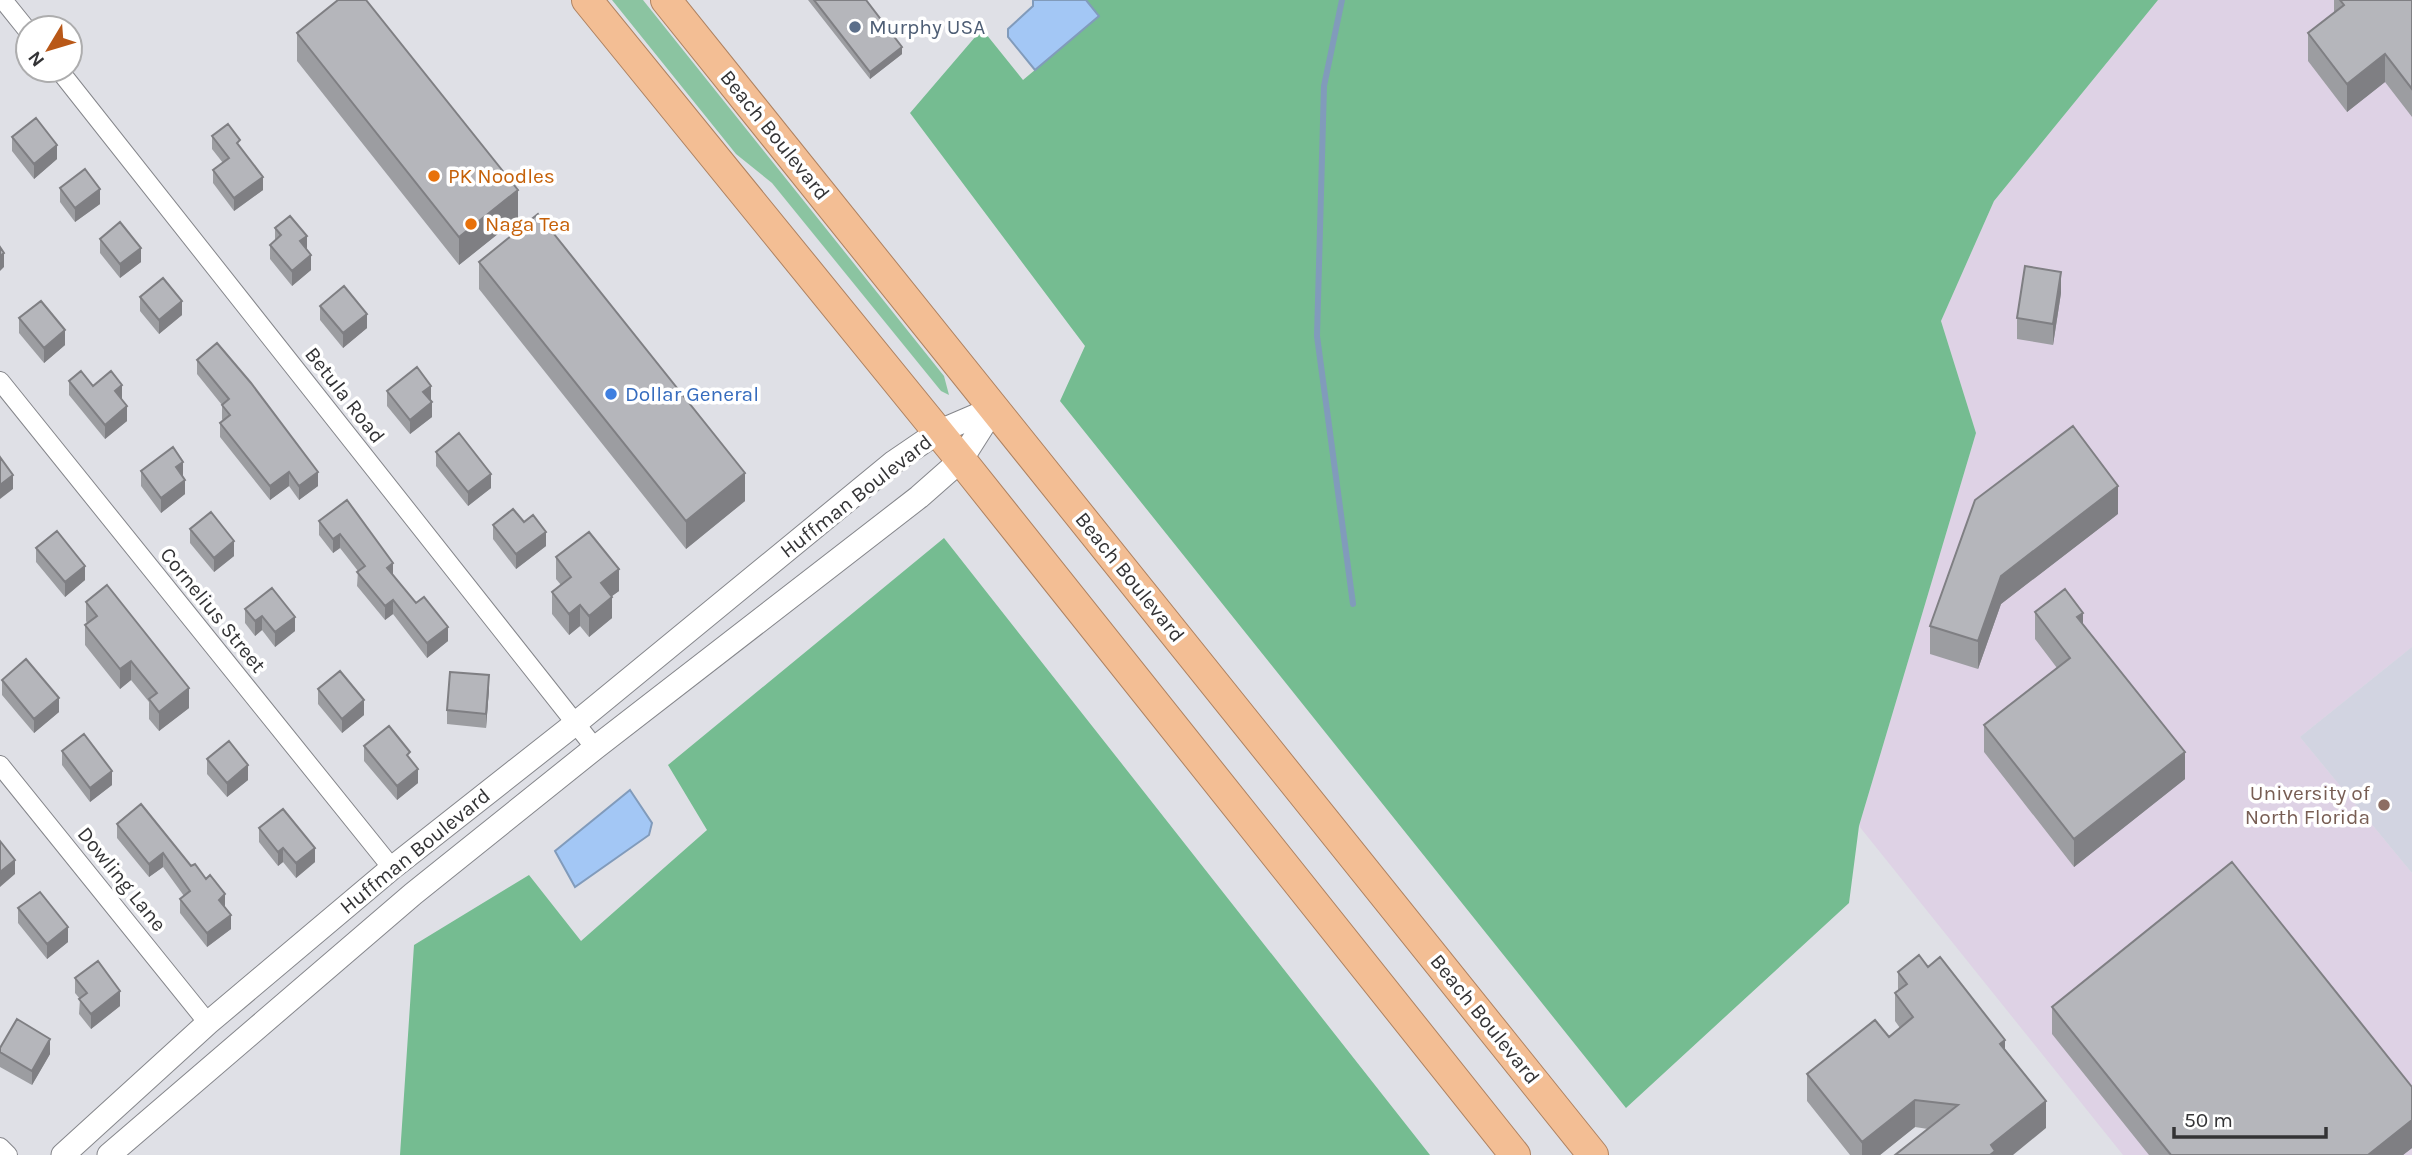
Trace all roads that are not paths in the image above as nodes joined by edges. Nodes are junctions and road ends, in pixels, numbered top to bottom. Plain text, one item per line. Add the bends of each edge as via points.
1 (3, 0) edge
2 (587, 0) edge
3 (666, 0) edge
4 (14, 14) edge
5 (69, 84) edge
6 (0, 381) edge
7 (994, 408) junction
8 (938, 432) junction
9 (961, 460) junction
10 (705, 618) junction
11 (642, 711) junction
12 (576, 723) junction
13 (595, 747) junction
14 (0, 765) edge
15 (392, 868) junction
16 (208, 1023) junction
17 (0, 1147) edge
18 (8, 1155) edge
19 (63, 1155) edge
20 (109, 1155) edge
21 (1515, 1155) edge
22 (1593, 1155) edge

1 - 4 street
2 - 8 highway
3 - 7 highway, Beach Boulevard
5 - 12 street, Betula Road
6 - 15 street, Cornelius Street
7 - 8 street, Huffman Boulevard
7 - 9 street, Huffman Boulevard
7 - 22 highway, Beach Boulevard
8 - 9 highway
8 - 10 street, Huffman Boulevard via 894,462
9 - 11 street, Huffman Boulevard via 836,564
9 - 21 highway
10 - 11 street via 714,629 713,638 654,687
10 - 12 street, Huffman Boulevard
11 - 13 street, Huffman Boulevard
12 - 13 street, Betula Road
12 - 15 street, Huffman Boulevard
13 - 20 street, Huffman Boulevard via 413,894
14 - 16 street, Dowling Lane
15 - 16 street, Huffman Boulevard
16 - 19 street, Huffman Boulevard
17 - 18 street

